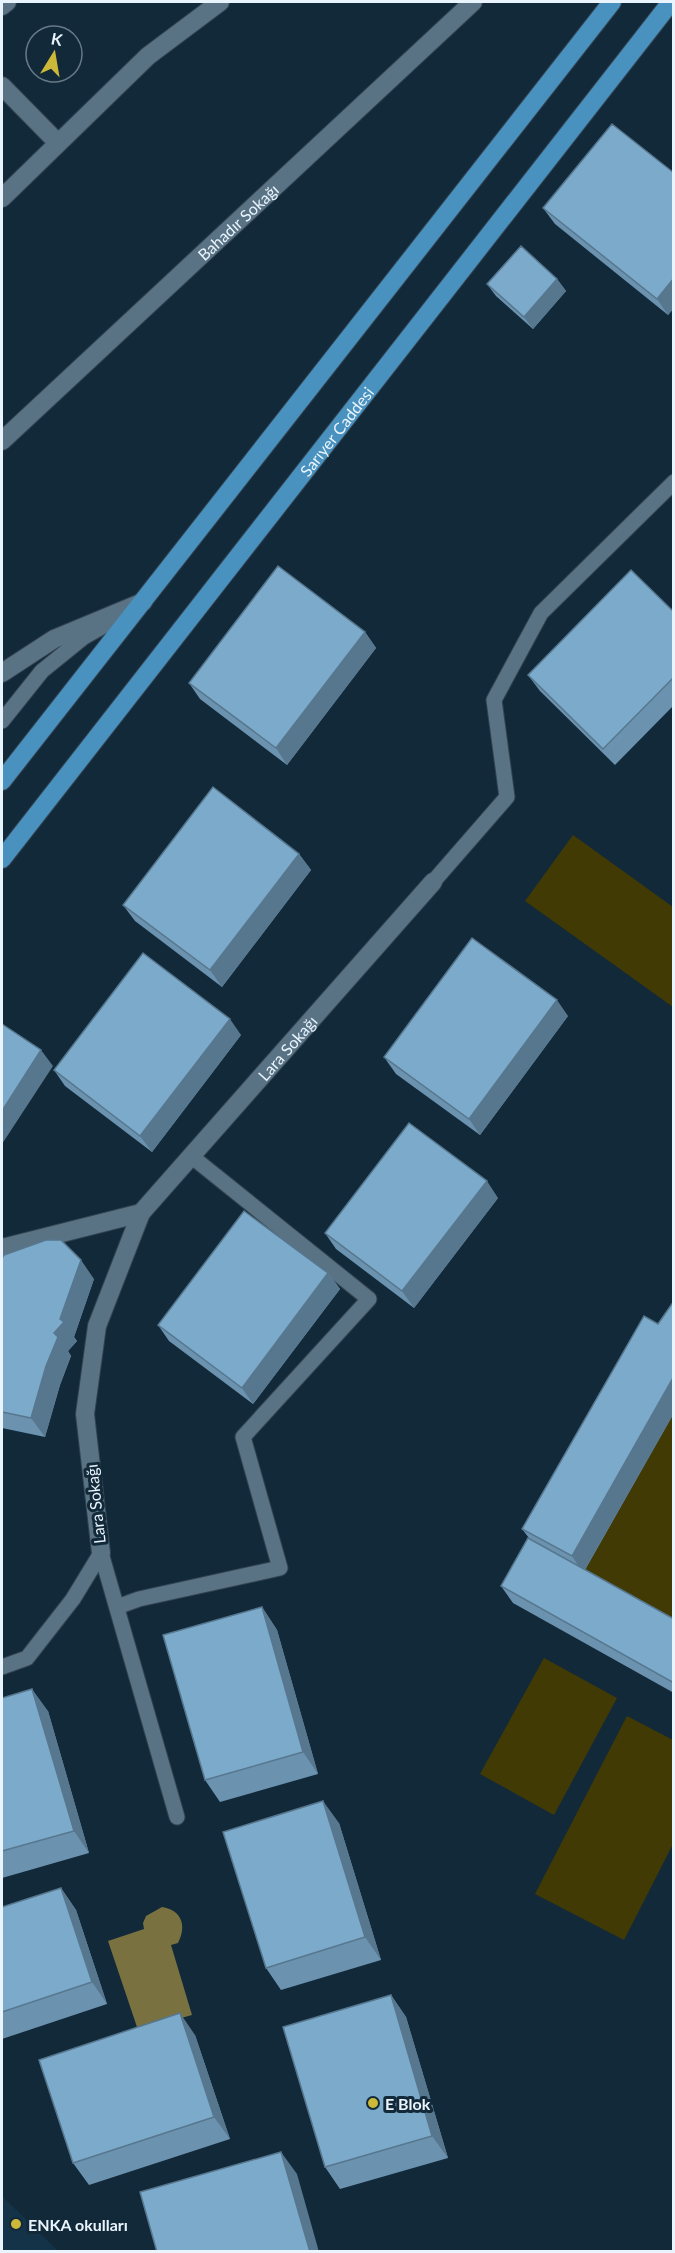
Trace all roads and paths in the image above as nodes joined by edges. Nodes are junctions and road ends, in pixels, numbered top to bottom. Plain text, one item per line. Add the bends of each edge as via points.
1 (7, 2) edge
2 (219, 2) edge
3 (473, 2) edge
4 (612, 2) edge
5 (671, 2) edge
6 (2, 6) edge
7 (2, 86) edge
8 (58, 143) junction
9 (2, 198) edge
10 (2, 441) edge
11 (674, 482) edge
12 (143, 602) junction
13 (2, 673) edge
14 (2, 721) edge
15 (2, 781) edge
16 (8, 840) edge
17 (2, 859) edge
18 (433, 882) joint
19 (191, 1156) junction
20 (141, 1213) junction
21 (2, 1248) edge
22 (101, 1553) junction
23 (117, 1607) junction
24 (2, 1667) edge
25 (177, 1817) dead end

1 - 6 street
2 - 8 street via 148,56
3 - 10 street, Bahadır Sokağı
4 - 12 main road
5 - 16 main road, Sarıyer Caddesi
7 - 8 street
8 - 9 street
11 - 18 lane via 541,614 494,700 507,797
12 - 13 street via 54,639
12 - 14 lane via 84,637 42,670
12 - 15 main road
16 - 17 main road, Sarıyer Caddesi
18 - 19 street, Lara Sokağı
19 - 20 street, Lara Sokağı
19 - 23 lane via 369,1299 243,1437 280,1568
20 - 21 street
20 - 22 street, Lara Sokağı via 97,1326 85,1414
22 - 23 lane
22 - 24 lane via 74,1599 27,1658
23 - 25 lane

